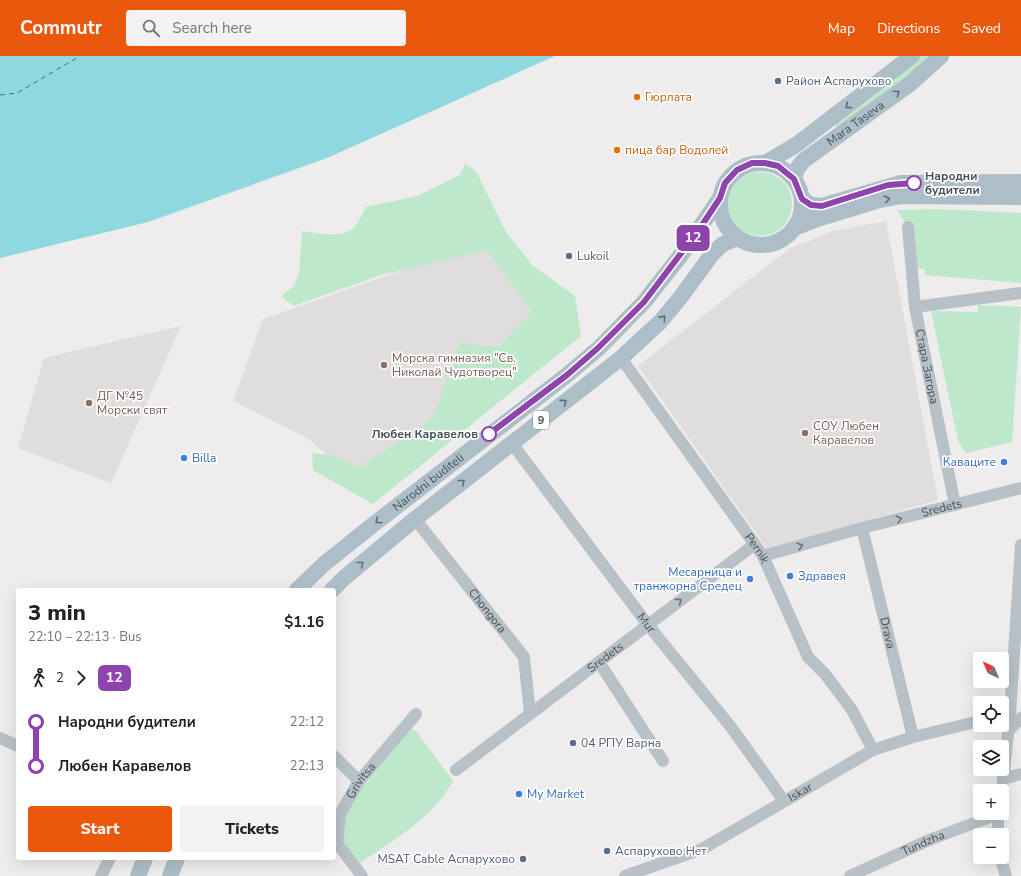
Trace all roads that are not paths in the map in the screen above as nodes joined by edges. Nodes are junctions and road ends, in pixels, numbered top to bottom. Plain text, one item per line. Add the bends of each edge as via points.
1 (912, 56) edge
2 (941, 56) edge
3 (765, 163) junction
4 (794, 179) junction
5 (1021, 182) edge
6 (1021, 197) edge
7 (720, 198) junction
8 (802, 199) junction
9 (794, 228) junction
10 (908, 228) dead end
11 (737, 238) junction
12 (1021, 293) edge
13 (915, 307) junction
14 (621, 358) junction
15 (511, 442) junction
16 (1021, 488) edge
17 (955, 504) junction
18 (415, 519) junction
19 (862, 528) junction
20 (755, 544) junction
21 (1021, 545) edge
22 (763, 556) junction
23 (299, 588) edge
24 (334, 588) edge
25 (648, 625) junction
26 (599, 662) junction
27 (416, 714) dead end
28 (530, 714) junction
29 (1011, 716) edge
30 (973, 723) edge
31 (912, 737) junction
32 (0, 738) edge
33 (16, 745) edge
34 (873, 750) junction
35 (336, 758) edge
36 (663, 761) dead end
37 (456, 770) dead end
38 (1021, 774) edge
39 (1003, 779) junction
40 (359, 781) junction
41 (1003, 784) edge
42 (784, 801) junction
43 (982, 820) edge
44 (109, 860) edge
45 (144, 860) edge
46 (176, 860) edge
47 (1002, 864) edge
48 (102, 876) edge
49 (138, 876) edge
50 (170, 876) edge
51 (362, 876) edge
52 (625, 876) edge
53 (850, 876) edge
54 (1006, 876) edge

1 -> 3 main road, Mara Taseva via 796,145
4 -> 2 main road, Mara Taseva via 803,161 910,84
3 - 4 main road via 778,166
3 - 7 main road, 9 via 752,163 737,170 725,183
4 - 8 main road
5 - 8 main road via 901,183 822,206 811,205
9 -> 6 main road via 876,201 901,196
7 - 11 main road via 723,220 728,230
7 -> 23 main road, Narodni buditeli / 9 via 681,255 644,302 598,348 567,375 367,529
8 - 9 main road via 801,214
9 - 11 main road via 782,239 767,245 751,244
10 - 13 street, Стара Загора
14 -> 11 main road, Narodni buditeli / 9 via 660,322 713,253 723,244
12 - 13 street
13 - 17 street, Стара Загора
15 -> 14 main road, Narodni buditeli / 9
14 - 20 street, Pernik
18 -> 15 main road, Narodni buditeli / 9
15 - 25 street, Mur
16 - 17 street, Sredets
19 -> 17 street, Sredets
24 -> 18 main road, Narodni buditeli / 9
18 - 28 street, Chongora via 524,657
22 -> 19 street, Sredets
19 - 31 street, Drava
20 - 22 street, Pernik
25 -> 20 street, Sredets
21 - 29 street
22 - 34 street, Pernik via 808,657 825,674 852,710
25 - 26 street, Sredets
25 - 42 street, Mur via 731,727
26 - 28 street, Sredets
26 - 36 street
27 - 40 street, Grivitsa
28 - 37 street, Sredets
29 - 39 street
30 - 31 street, Iskar
31 - 34 street, Iskar
32 - 33 street
34 - 42 street, Iskar
35 - 40 street
38 - 39 street
39 - 41 street
40 - 51 street, Grivitsa via 340,814 337,843
42 - 52 street, Iskar via 702,849
43 - 53 street, Tundzha
44 - 48 street
45 - 49 main road
46 - 50 main road
47 - 54 street

